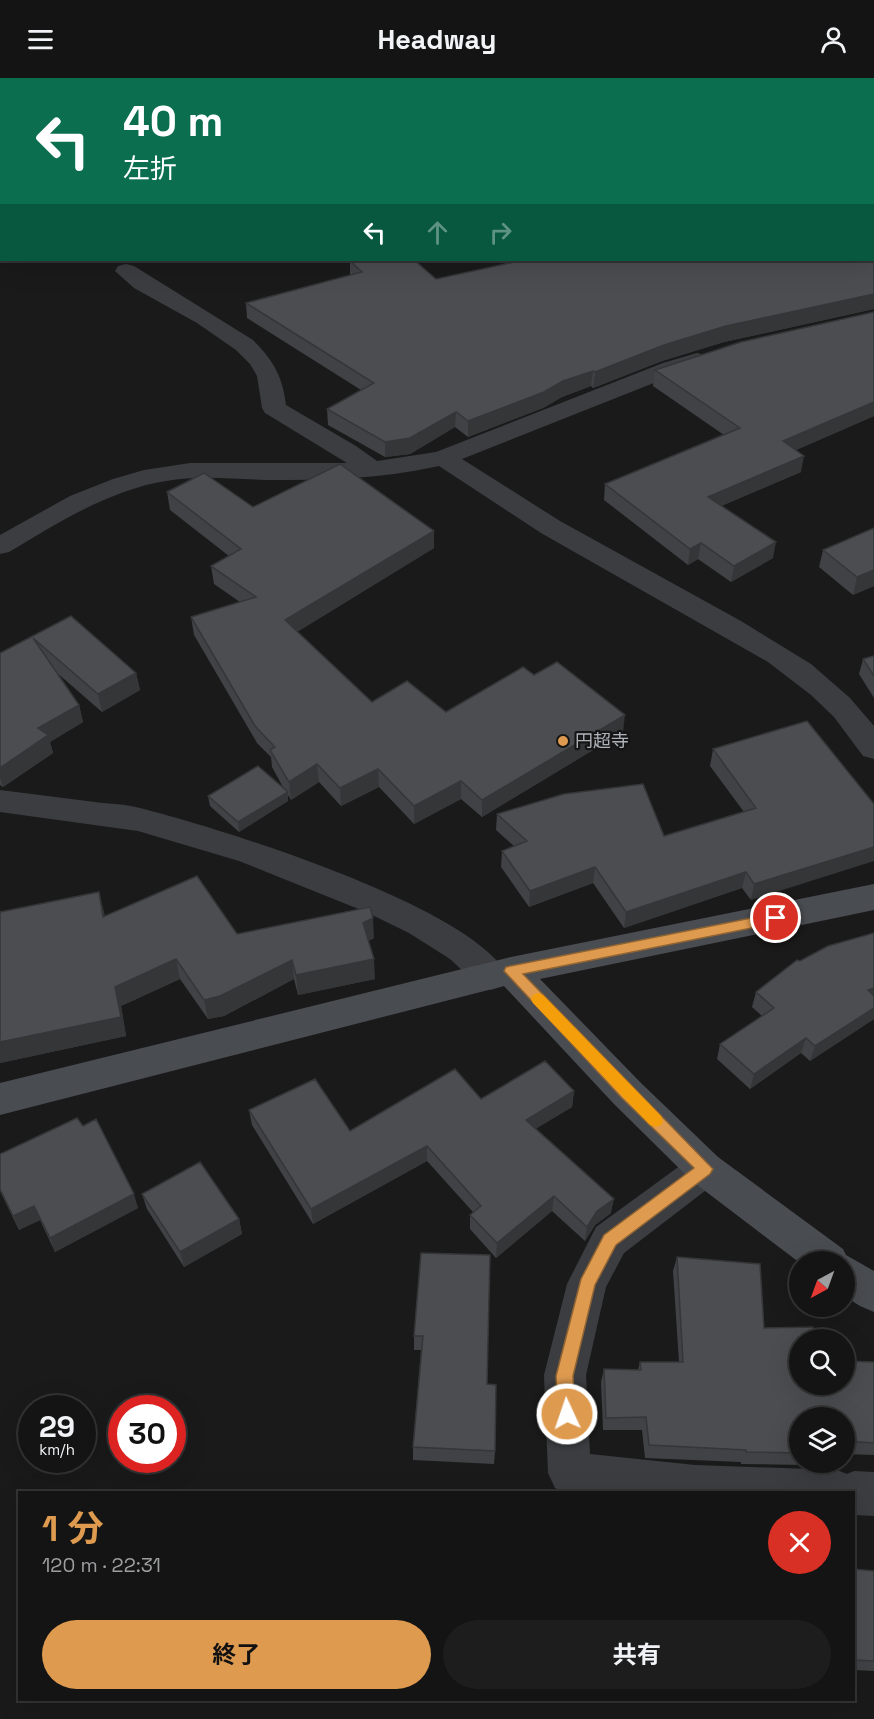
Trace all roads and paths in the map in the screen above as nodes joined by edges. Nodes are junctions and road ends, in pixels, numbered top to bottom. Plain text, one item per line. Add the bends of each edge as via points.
1 (126, 271) dead end
2 (722, 352) edge
3 (444, 458) junction
4 (371, 470) junction
5 (0, 546) edge
6 (874, 748) edge
7 (0, 801) edge
8 (874, 897) edge
9 (501, 974) junction
10 (0, 1099) edge
11 (705, 1169) junction
12 (814, 1251) edge
13 (855, 1280) edge
14 (874, 1293) edge
15 (809, 1491) edge
16 (855, 1493) edge
17 (874, 1494) edge

1 - 4 street via 243,345 270,377 274,408 347,451
2 - 3 street via 671,368
3 - 4 street
3 - 6 street via 501,498 729,626 796,669 840,705
4 - 5 street via 166,473 131,481 86,499
7 - 9 street via 138,819 249,852 378,903 421,924
8 - 9 street
9 - 10 street
9 - 11 street
11 - 12 street
11 - 15 street via 610,1240 587,1284 565,1376 570,1473 695,1487
13 - 14 street
16 - 17 street

